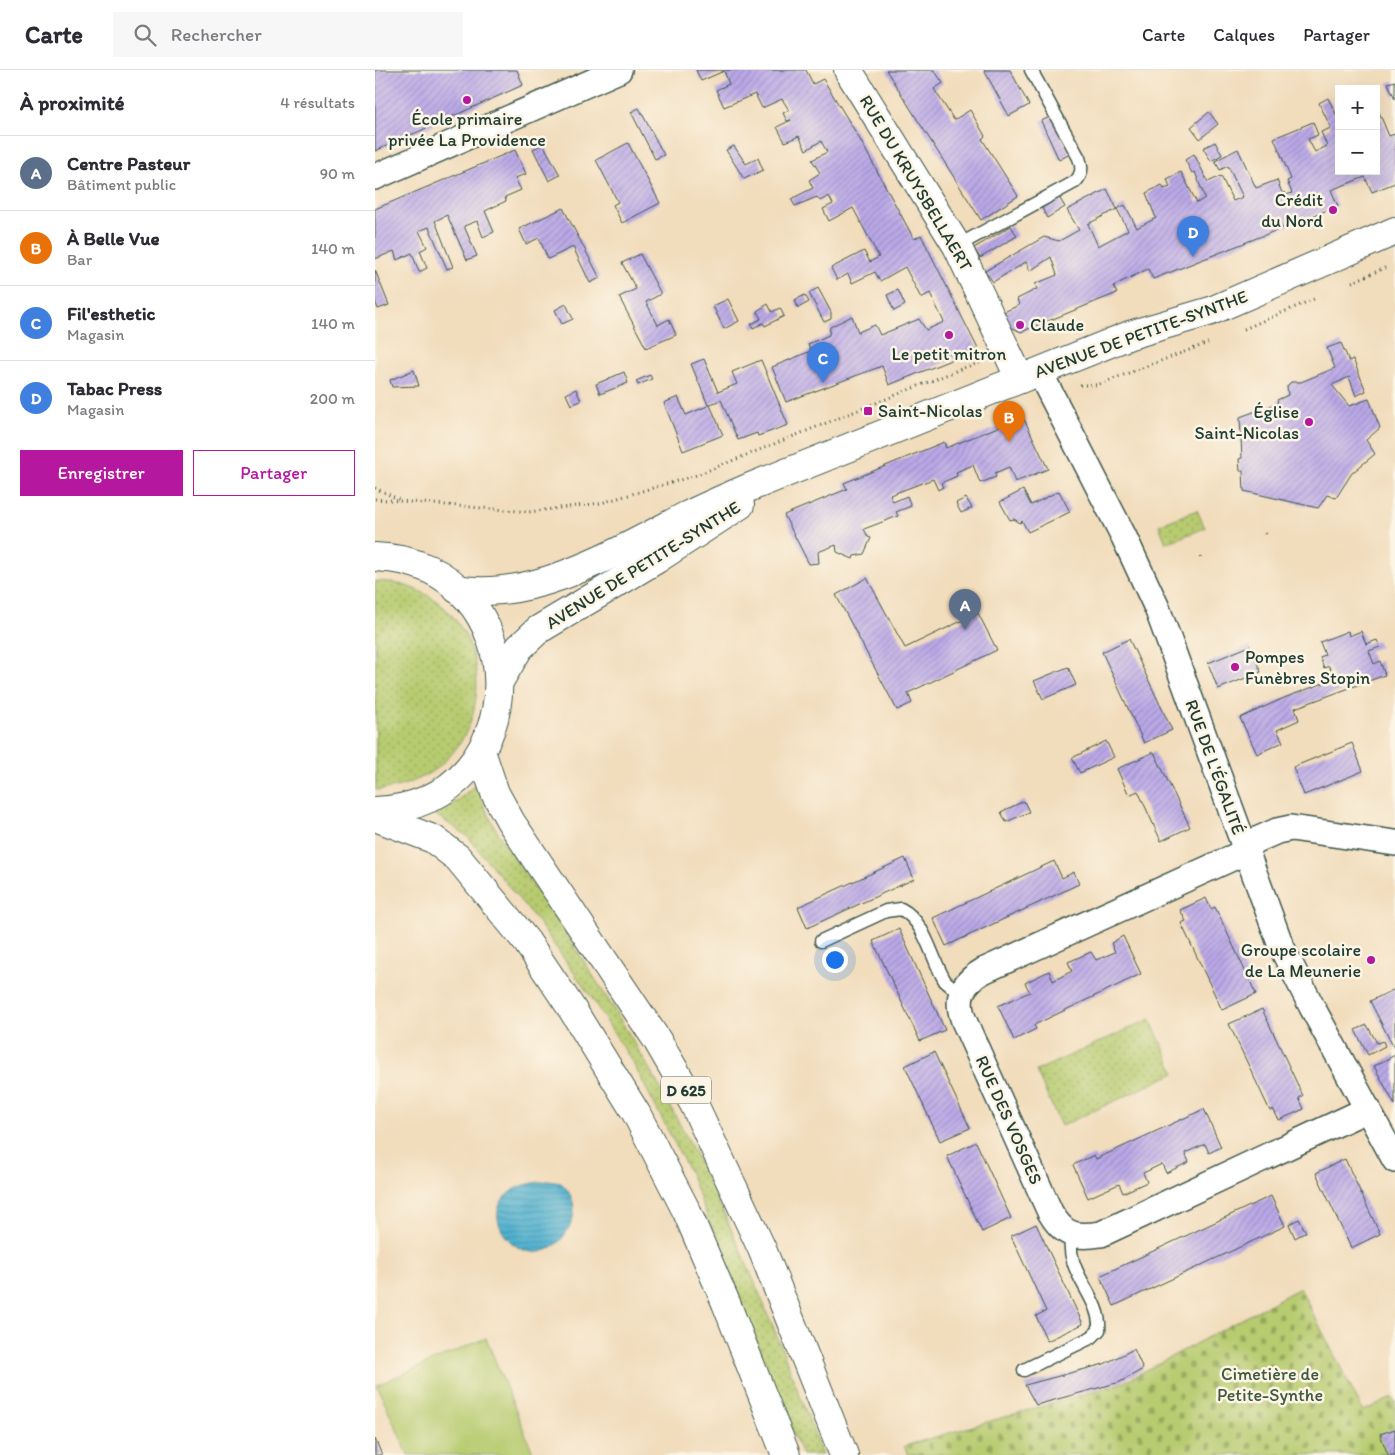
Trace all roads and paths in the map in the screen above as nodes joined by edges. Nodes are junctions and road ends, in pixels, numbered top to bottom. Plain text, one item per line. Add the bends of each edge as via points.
1 (619, 70) edge
2 (848, 70) edge
3 (1031, 70) edge
4 (375, 177) edge
5 (1395, 231) edge
6 (957, 246) junction
7 (963, 368) dead end
8 (1029, 375) junction
9 (802, 467) junction
10 (375, 488) edge
11 (375, 499) edge
12 (403, 501) junction
13 (375, 557) edge
14 (457, 590) junction
15 (500, 680) junction
16 (481, 751) junction
17 (375, 811) edge
18 (375, 817) edge
19 (1395, 843) edge
20 (1244, 849) junction
21 (821, 941) dead end
22 (962, 990) junction
23 (1369, 1109) junction
24 (1395, 1160) edge
25 (1072, 1235) junction
26 (1024, 1370) dead end
27 (786, 1455) edge
28 (844, 1455) edge

1 - 4 street
2 - 6 main road, RUE DU KRUYSBELLAERT
3 - 6 lane via 1079,158 1082,165 1080,178
5 - 8 main road, AVENUE DE PETITE-SYNTHE via 1211,311 1130,335
6 - 8 main road, RUE DU KRUYSBELLAERT
7 - 12 path via 697,476 601,504 529,512
8 - 9 main road, AVENUE DE PETITE-SYNTHE
8 - 20 street, RUE DE L'ÉGALITÉ via 1124,537 1157,608
9 - 14 main road, AVENUE DE PETITE-SYNTHE via 706,506 619,551 565,573 499,592
9 - 15 main road, AVENUE DE PETITE-SYNTHE via 538,630 519,648
10 - 12 path
11 - 12 path
13 - 14 main road via 416,565 438,575
14 - 15 main road via 478,613 489,634 497,656
15 - 16 main road via 497,712
16 - 17 main road via 461,776 435,795 405,807
16 - 28 main road, D 625 via 495,793 511,822 657,1040 697,1111 763,1249
18 - 27 main road via 433,839 458,858 527,942 572,1009 636,1113 687,1212 727,1303
19 - 20 street via 1291,828 1277,831
20 - 22 street via 983,971
20 - 23 street, RUE DE L'ÉGALITÉ via 1295,975
21 - 22 lane via 886,911 901,909 918,925 945,980 951,987
22 - 25 street, RUE DES VOSGES via 960,1006 964,1021 1050,1212 1059,1226
23 - 24 street, RUE DE L'ÉGALITÉ
23 - 25 street via 1101,1234
25 - 26 lane via 1070,1256 1097,1314 1099,1330 1092,1337

